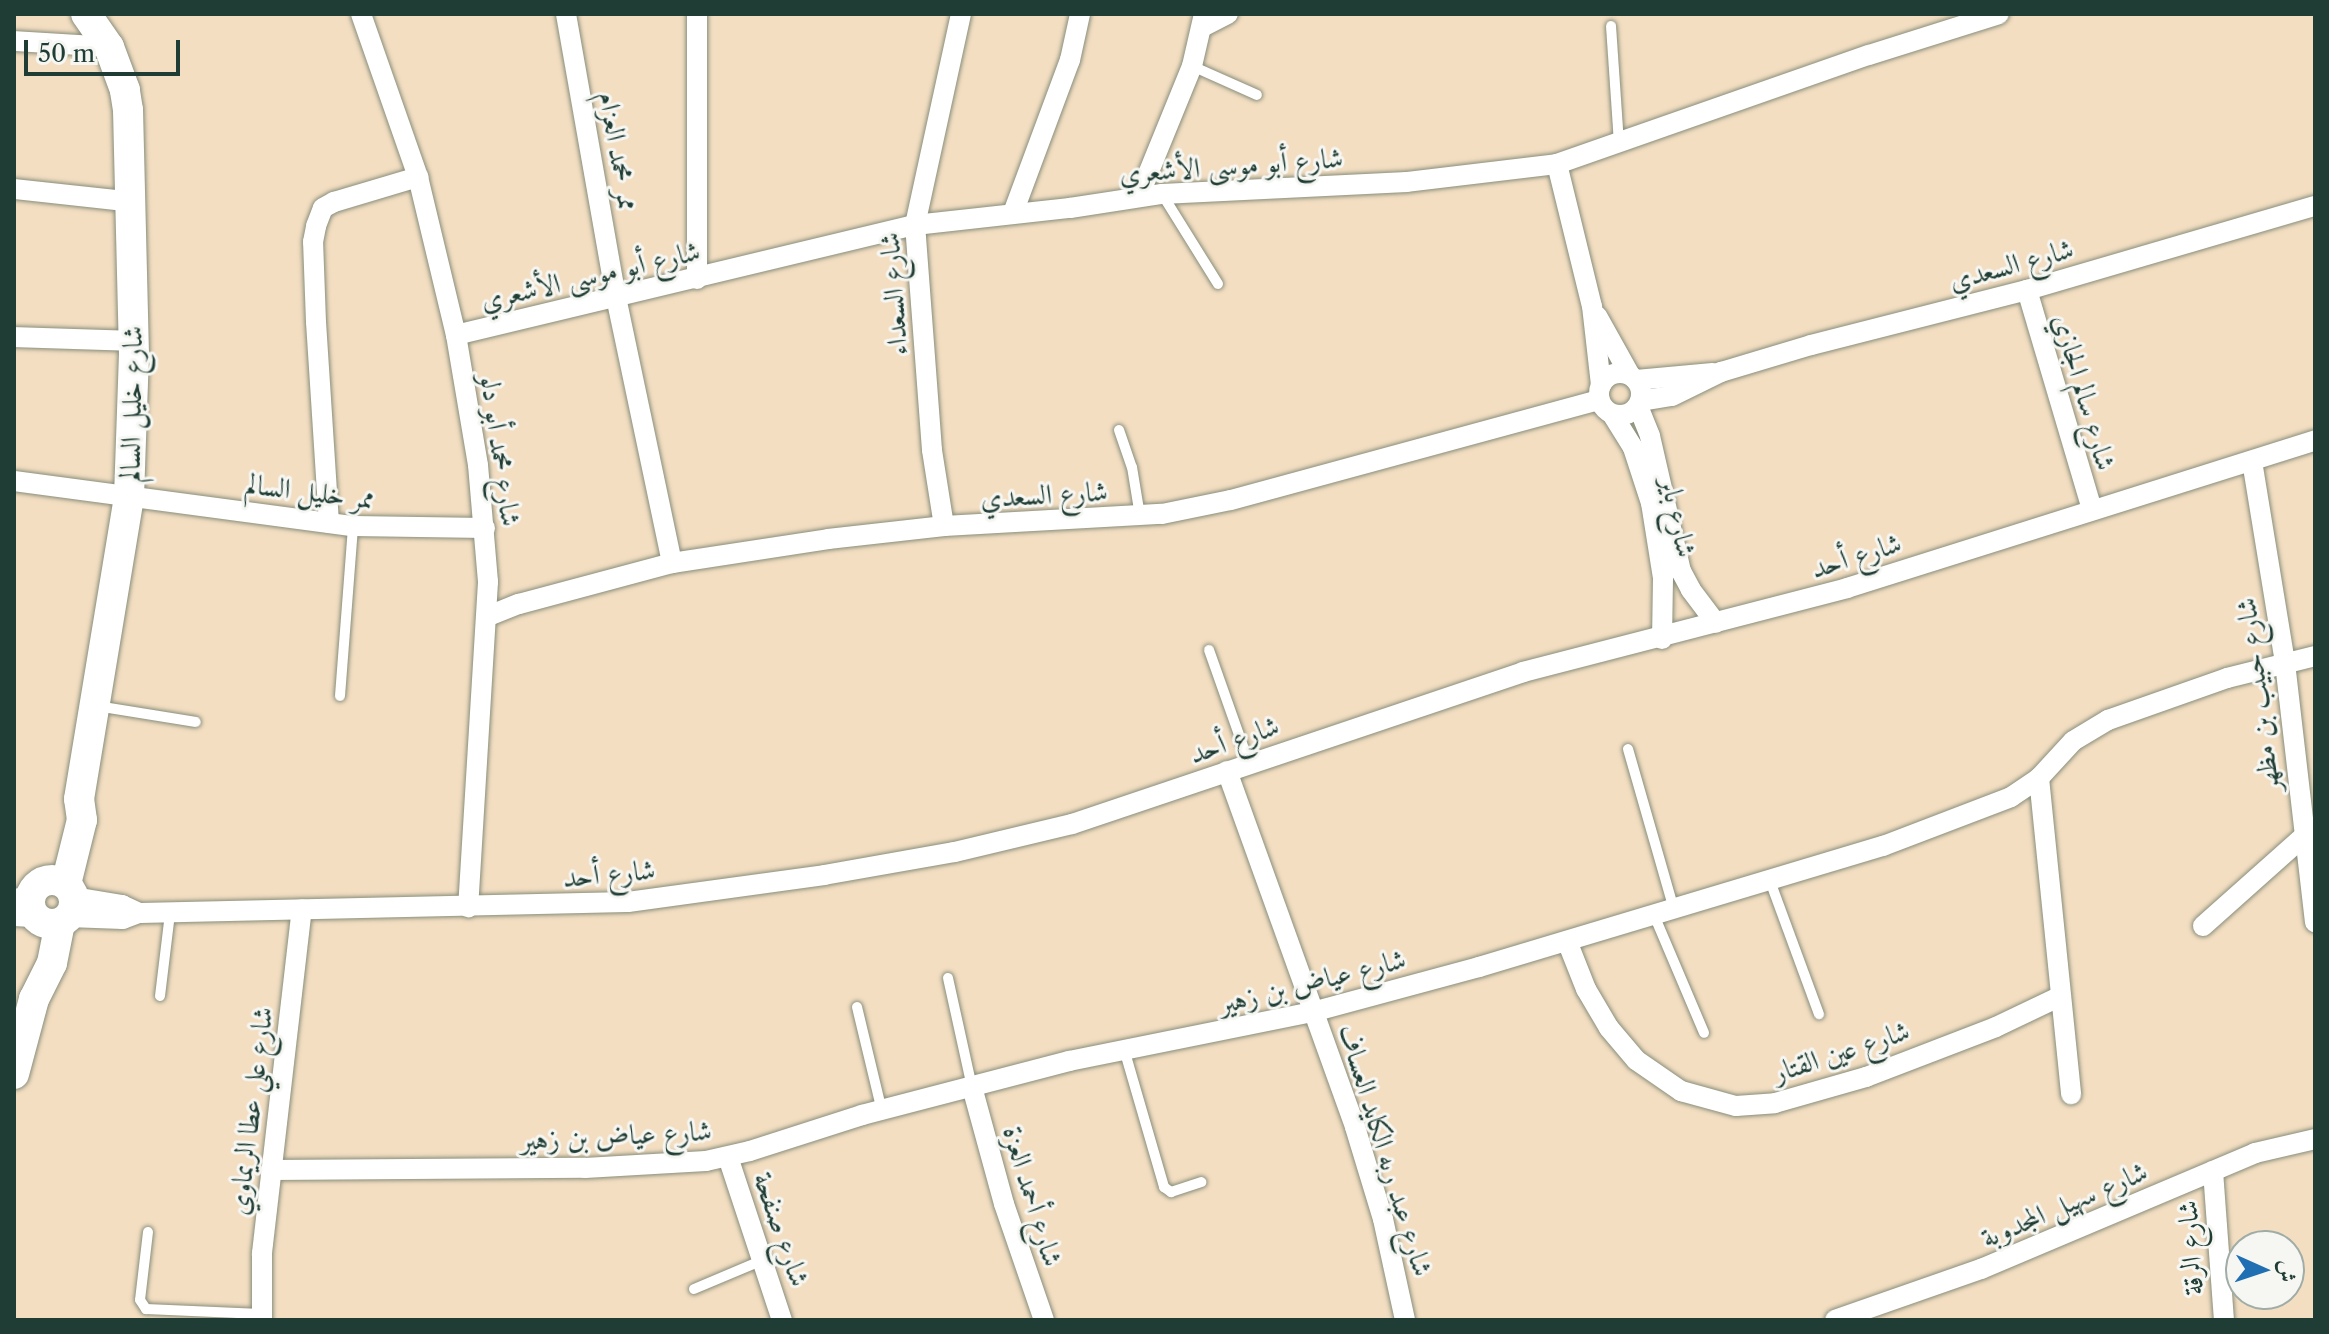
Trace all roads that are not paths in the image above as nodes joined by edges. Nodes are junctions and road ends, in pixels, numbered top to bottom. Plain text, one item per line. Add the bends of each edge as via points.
1 (86, 14) edge
2 (361, 14) edge
3 (566, 14) edge
4 (697, 14) edge
5 (961, 14) edge
6 (1080, 14) edge
7 (1228, 14) edge
8 (1999, 14) edge
9 (1203, 21) edge
10 (1611, 26) dead end
11 (14, 41) edge
12 (109, 47) junction
13 (1192, 66) junction
14 (1257, 95) dead end
15 (1619, 144) junction
16 (1557, 164) junction
17 (418, 177) junction
18 (14, 189) edge
19 (1162, 194) junction
20 (1139, 196) junction
21 (133, 202) junction
22 (2315, 206) edge
23 (1013, 213) junction
24 (915, 225) junction
25 (697, 279) junction
26 (1218, 284) dead end
27 (2027, 290) junction
28 (616, 297) junction
29 (1592, 306) junction
30 (456, 335) junction
31 (14, 337) edge
32 (134, 341) junction
33 (1721, 372) junction
34 (1633, 378) junction
35 (1604, 400) junction
36 (1639, 404) junction
37 (1119, 430) dead end
38 (2315, 440) edge
39 (2252, 461) junction
40 (14, 481) edge
41 (129, 497) junction
42 (2092, 509) junction
43 (1140, 516) junction
44 (329, 523) junction
45 (353, 526) junction
46 (944, 526) junction
47 (485, 528) junction
48 (672, 563) junction
49 (486, 617) junction
50 (1716, 623) junction
51 (1662, 639) junction
52 (1209, 650) dead end
53 (2315, 656) edge
54 (2285, 663) junction
55 (340, 696) dead end
56 (95, 705) junction
57 (196, 722) dead end
58 (1628, 749) dead end
59 (1249, 763) junction
60 (1227, 771) junction
61 (2039, 778) junction
62 (2303, 837) junction
63 (1770, 881) junction
64 (2314, 887) edge
65 (45, 905) edge
66 (468, 907) junction
67 (302, 909) junction
68 (1674, 909) junction
69 (170, 913) junction
70 (1654, 915) junction
71 (2315, 922) edge
72 (2203, 926) dead end
73 (1567, 941) junction
74 (948, 978) dead end
75 (160, 996) dead end
76 (2059, 997) junction
77 (857, 1007) dead end
78 (1316, 1011) junction
79 (1819, 1014) dead end
80 (1704, 1033) dead end
81 (18, 1038) edge
82 (1124, 1049) junction
83 (14, 1074) edge
84 (972, 1087) junction
85 (2071, 1094) dead end
86 (882, 1111) junction
87 (2315, 1139) edge
88 (728, 1157) junction
89 (271, 1170) junction
90 (2213, 1171) junction
91 (1201, 1182) dead end
92 (148, 1232) dead end
93 (763, 1260) junction
94 (694, 1289) dead end
95 (261, 1317) edge
96 (782, 1320) edge
97 (1044, 1320) edge
98 (1405, 1320) edge
99 (1835, 1320) edge
100 (2224, 1320) edge

1 - 12 street, شارع خليل السالم
2 - 17 street, شارع محمد أبو دلو
3 - 28 street, ممر محمد العزام
4 - 25 street
5 - 24 street, شارع السعداء
6 - 23 street via 1070,60
7 - 9 street
8 - 15 street, شارع أبو موسى الأشعري
9 - 13 street
10 - 15 lane
11 - 12 street
12 - 21 street, شارع خليل السالم via 125,90
13 - 14 lane
13 - 20 street
15 - 16 street, شارع أبو موسى الأشعري
16 - 19 street, شارع أبو موسى الأشعري via 1407,182
16 - 29 street, شارع باير
17 - 30 street, شارع محمد أبو دلو
17 - 44 street via 334,202 323,208 316,226
18 - 21 street
19 - 20 street, شارع أبو موسى الأشعري
19 - 26 lane
20 - 23 street, شارع أبو موسى الأشعري
21 - 32 street, شارع خليل السالم
22 - 27 street, شارع السعدي
23 - 24 street, شارع أبو موسى الأشعري
24 - 25 street, شارع أبو موسى الأشعري
24 - 46 street, شارع السعداء via 932,450
25 - 28 street, شارع أبو موسى الأشعري
27 - 33 street, شارع السعدي
27 - 42 street, شارع سالم الجازي
28 - 30 street, شارع أبو موسى الأشعري
28 - 48 street, ممر محمد العزام
29 - 34 street, شارع باير
29 - 35 street, شارع باير
30 - 47 street, شارع محمد أبو دلو
31 - 32 street
32 - 41 street, شارع خليل السالم
33 - 34 street, شارع السعدي
33 - 36 street, شارع السعدي via 1672,396
34 - 35 street, شارع السعدي via 1614,374
34 - 36 street, شارع باير
35 - 36 street, شارع السعدي via 1623,415
35 - 43 street, شارع السعدي via 1231,500
35 - 51 street, شارع باير via 1633,448 1651,503 1663,578
36 - 50 street, شارع باير via 1681,571
37 - 43 lane
38 - 39 street, شارع أحد
39 - 42 street, شارع أحد
39 - 54 street, شارع حبيب بن مظهر
40 - 41 street, ممر خليل السالم
41 - 44 street, ممر خليل السالم
41 - 56 street, شارع خليل السالم
42 - 50 street, شارع أحد via 1847,588
43 - 46 street, شارع السعدي
44 - 45 street, ممر خليل السالم
45 - 47 street, ممر خليل السالم
45 - 55 lane
46 - 48 street, شارع السعدي
47 - 49 street, شارع محمد أبو دلو
48 - 49 street, شارع السعدي
49 - 66 street, شارع محمد أبو دلو
50 - 51 street, شارع أحد
51 - 59 street, شارع أحد via 1523,672
52 - 59 lane
53 - 54 street, شارع عياض بن زهير
54 - 61 street, شارع عياض بن زهير via 2108,720 2073,741
54 - 62 street, شارع حبيب بن مظهر
56 - 57 lane
56 - 65 street, شارع خليل السالم via 79,799 68,815
58 - 68 lane
59 - 60 street, شارع أحد
60 - 66 street, شارع أحد via 1072,824 955,852 628,902
60 - 78 street, شارع عبد ربه الكايد العساف
61 - 63 street, شارع عياض بن زهير via 1998,803
61 - 76 street
62 - 64 street, شارع حبيب بن مظهر
62 - 72 street
63 - 68 street, شارع عياض بن زهير
63 - 79 lane
64 - 71 street, شارع حبيب بن مظهر
65 - 69 street, شارع أحد via 123,919
65 - 81 street, شارع خليل السالم via 34,999
66 - 67 street, شارع أحد
67 - 69 street, شارع أحد
67 - 89 street, شارع علي عطا الريماوي
68 - 70 street, شارع عياض بن زهير
69 - 75 lane
70 - 73 street, شارع عياض بن زهير
70 - 80 lane
73 - 76 street, شارع عين القتار via 1586,989 1636,1060 1681,1091 1736,1106 1775,1103 1866,1077
73 - 78 street, شارع عياض بن زهير
74 - 84 lane
76 - 85 street
77 - 86 lane
78 - 82 street, شارع عياض بن زهير
78 - 98 street, شارع عبد ربه الكايد العساف via 1383,1219
81 - 83 street, شارع خليل السالم
82 - 84 street, شارع عياض بن زهير
82 - 91 lane via 1164,1187 1171,1192
84 - 86 street, شارع عياض بن زهير
84 - 97 street, شارع أحمد العزة
86 - 88 street, شارع عياض بن زهير
87 - 90 street, شارع سهيل المجدوبة via 2255,1153
88 - 89 street, شارع عياض بن زهير via 585,1168
88 - 93 street, شارع صنفحة
89 - 95 street, شارع علي عطا الريماوي
90 - 99 street, شارع سهيل المجدوبة via 1981,1269
90 - 100 street, شارع الرقة
92 - 95 lane via 140,1300 146,1309
93 - 94 lane
93 - 96 street, شارع صنفحة

